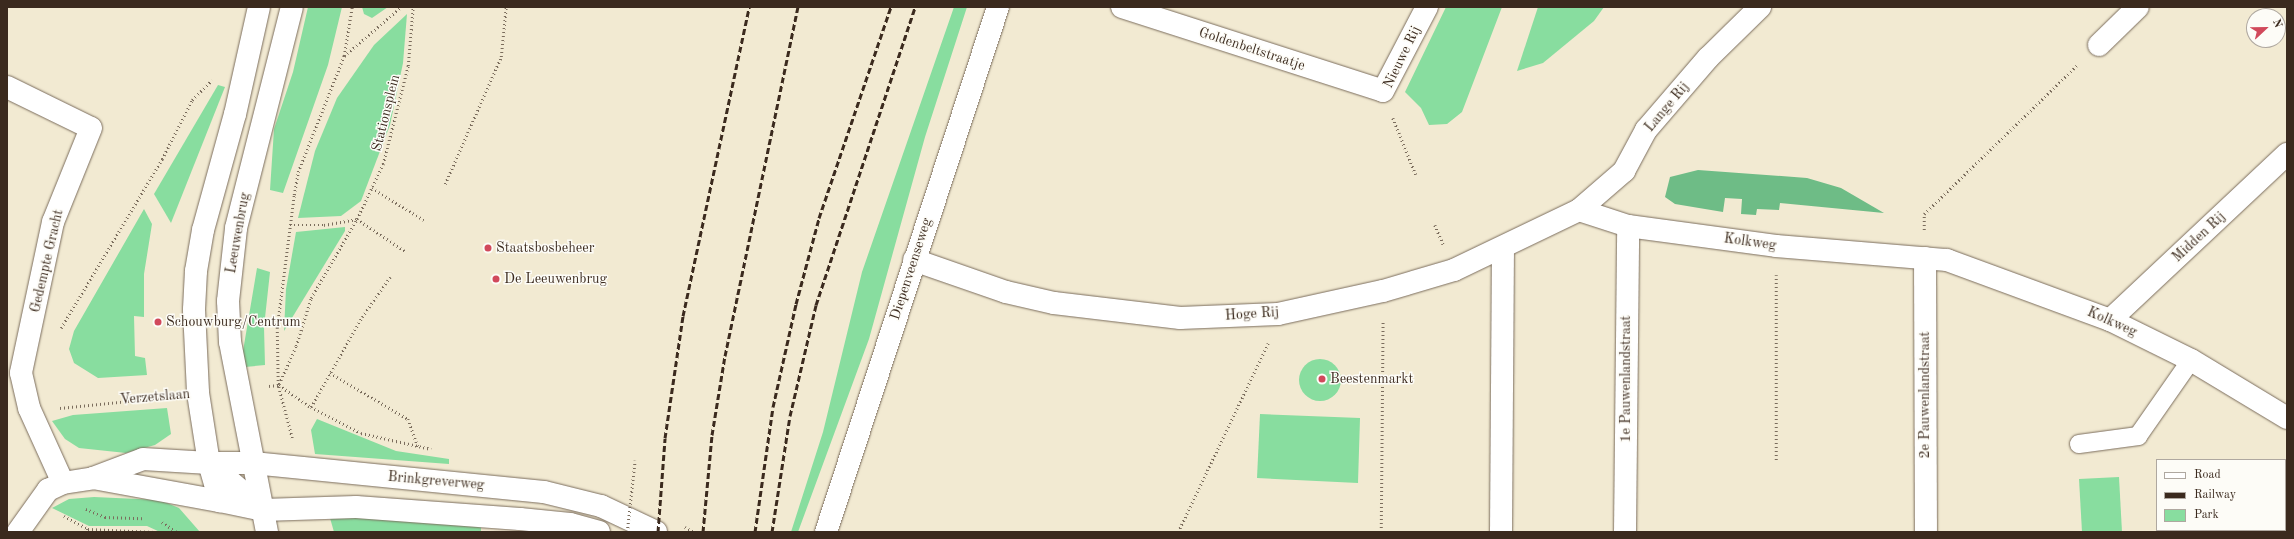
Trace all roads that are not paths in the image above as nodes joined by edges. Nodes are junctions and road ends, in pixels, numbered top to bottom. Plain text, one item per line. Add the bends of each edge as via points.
1 (259, 7) edge
2 (292, 7) edge
3 (998, 7) edge
4 (1122, 7) edge
5 (1427, 7) edge
6 (1760, 7) edge
7 (2138, 7) edge
8 (2099, 45) road end
9 (7, 87) edge
10 (1383, 91) joint
11 (2287, 154) edge
12 (1579, 210) junction
13 (1628, 226) junction
14 (1503, 249) junction
15 (1925, 258) junction
16 (914, 260) junction
17 (2110, 320) junction
18 (2191, 360) junction
19 (2287, 418) edge
20 (2080, 444) dead end
21 (209, 463) junction
22 (253, 463) junction
23 (93, 478) junction
24 (63, 483) junction
25 (220, 501) junction
26 (263, 510) junction
27 (18, 532) edge
28 (267, 532) edge
29 (599, 532) edge
30 (656, 532) edge
31 (826, 532) edge
32 (1501, 532) edge
33 (1625, 532) edge
34 (1926, 532) edge

1 - 21 street via 235,114 203,230 196,271 194,310 198,393
2 - 22 street, Leeuwenbrug via 236,228 228,300 230,342
3 - 16 street, Diepenveenseweg
4 - 10 street, Goldenbeltstraatje
5 - 10 street, Nieuwe Rij
6 - 12 street, Lange Rij via 1708,58 1646,130 1624,171
7 - 8 street
9 - 24 street, Gedempte Gracht via 91,128 53,222 21,373 33,418
11 - 17 street, Midden Rij
12 - 13 street, Kolkweg
12 - 14 street, Hoge Rij
13 - 15 street, Kolkweg via 1776,246
13 - 33 street, 1e Pauwenlandstraat
14 - 16 street, Hoge Rij via 1454,270 1383,291 1278,314 1180,318 1099,311 1006,292
14 - 32 street
15 - 17 street, Kolkweg via 1947,260
15 - 34 street, 2e Pauwenlandstraat
16 - 31 street, Diepenveenseweg
17 - 18 street, Kolkweg
18 - 19 street, Kolkweg
18 - 20 lane via 2138,436
21 - 22 street, Brinkgreverweg
21 - 23 street via 143,459
21 - 25 street
21 - 26 street
22 - 26 street, Leeuwenbrug
22 - 30 street, Brinkgreverweg via 544,492 601,506
23 - 24 street
23 - 25 street
24 - 27 street via 48,490
25 - 26 street
26 - 28 street, Leeuwenbrug
26 - 29 street via 356,507 570,524

